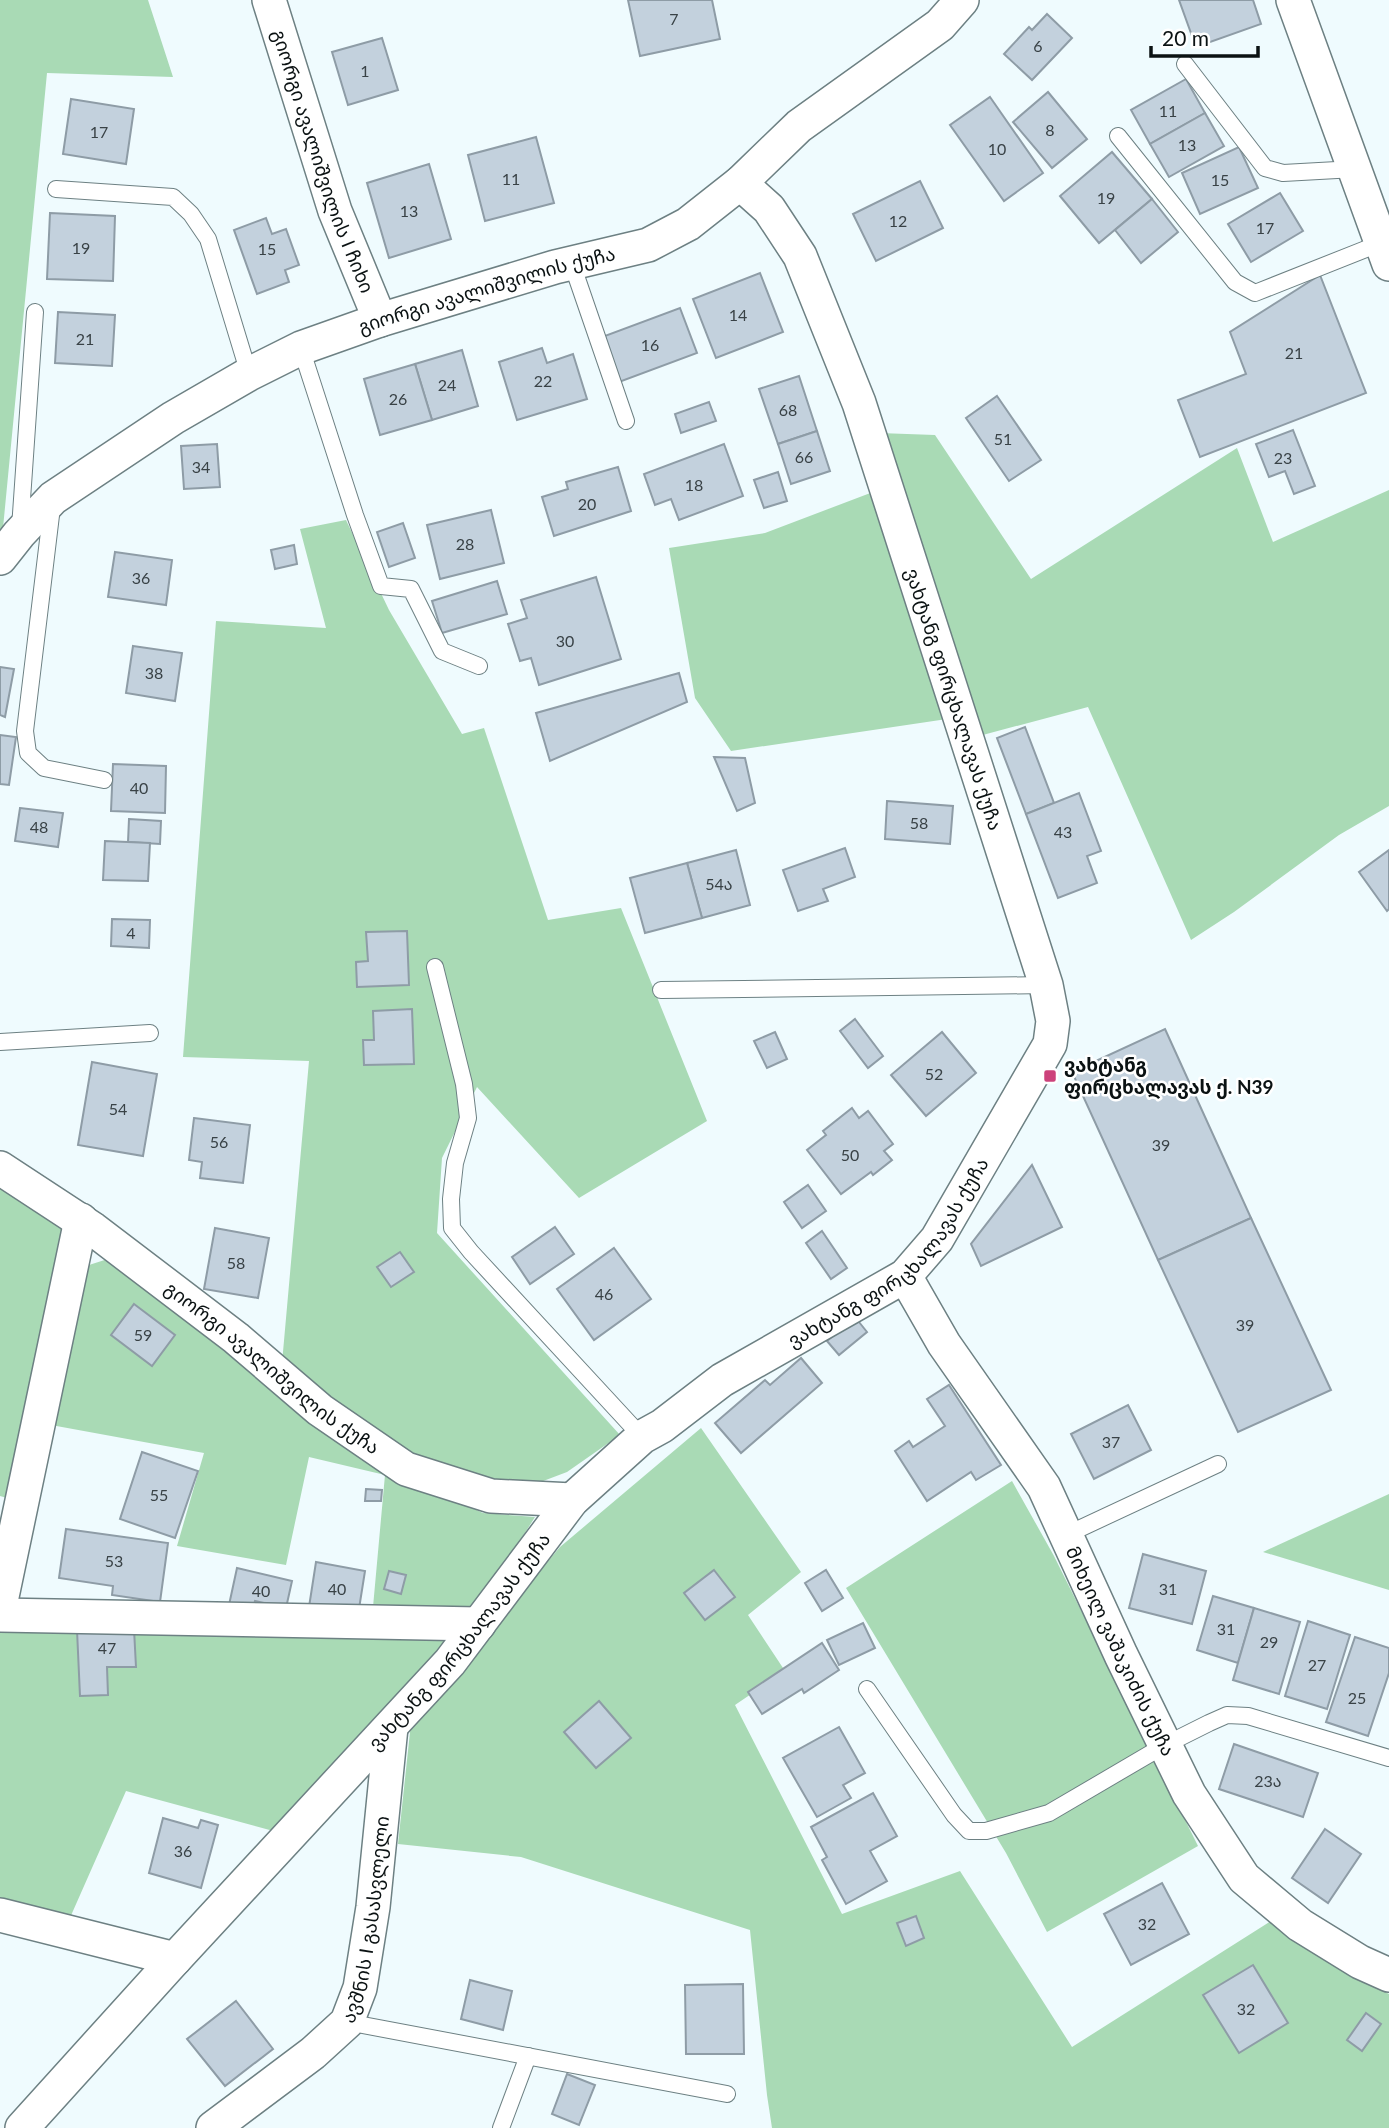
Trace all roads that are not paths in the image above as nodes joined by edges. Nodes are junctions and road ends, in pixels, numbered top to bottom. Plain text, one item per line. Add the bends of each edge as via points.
1 (269, 0) edge
2 (962, 0) edge
3 (1293, 0) edge
4 (1185, 64) dead end
5 (1118, 136) dead end
6 (1355, 169) junction
7 (740, 183) junction
8 (56, 190) dead end
9 (1385, 253) edge
10 (572, 264) junction
11 (35, 312) dead end
12 (380, 320) junction
13 (301, 348) junction
14 (249, 374) junction
15 (626, 421) dead end
16 (53, 498) junction
17 (10, 546) edge
18 (479, 666) dead end
19 (104, 780) dead end
20 (435, 967) dead end
21 (1046, 985) junction
22 (661, 990) dead end
23 (150, 1033) dead end
24 (0, 1042) edge
25 (0, 1168) edge
26 (81, 1220) junction
27 (905, 1276) junction
28 (642, 1437) junction
29 (1218, 1464) dead end
30 (572, 1500) junction
31 (1066, 1535) junction
32 (0, 1606) edge
33 (0, 1615) edge
34 (478, 1624) junction
35 (867, 1689) dead end
36 (391, 1727) junction
37 (1166, 1745) junction
38 (1389, 1758) edge
39 (0, 1915) edge
40 (176, 1959) junction
41 (1389, 1975) edge
42 (347, 2022) junction
43 (527, 2056) junction
44 (727, 2094) dead end
45 (22, 2128) edge
46 (213, 2128) edge
47 (501, 2128) edge

1 - 12 street, გიორგი ავალიშვილის I ჩიხი via 335,211
2 - 7 street, გიორგი ავალიშვილის ქუჩა via 940,25 799,126
3 - 6 street
4 - 6 lane via 1265,168 1283,173
5 - 9 lane via 1235,282 1255,293
6 - 9 street
7 - 10 street, გიორგი ავალიშვილის ქუჩა via 688,224 648,245
7 - 21 street, ვახტანგ ფირცხალავას ქუჩა via 769,209 800,256 859,403
8 - 14 lane via 173,197 191,214 208,239
10 - 12 street, გიორგი ავალიშვილის ქუჩა
10 - 15 lane
11 - 17 lane
12 - 13 street, გიორგი ავალიშვილის ქუჩა
13 - 14 street, გიორგი ავალიშვილის ქუჩა
13 - 18 lane via 381,586 411,589 442,651
14 - 16 street, გიორგი ავალიშვილის ქუჩა
16 - 17 street, გიორგი ავალიშვილის ქუჩა
16 - 19 lane via 25,731 28,753 44,768
20 - 28 lane via 464,1083 468,1118 455,1163 453,1228
21 - 22 lane
21 - 27 street, ვახტანგ ფირცხალავას ქუჩა via 1053,1021 1050,1044 937,1239
23 - 24 lane
25 - 26 street, გიორგი ავალიშვილის ქუჩა
26 - 30 street, გიორგი ავალიშვილის ქუჩა via 236,1338 320,1410 405,1469 491,1496
26 - 32 street
27 - 28 street, ვახტანგ ფირცხალავას ქუჩა via 722,1380
27 - 31 street, მიხეილ ვაშაკიძის ქუჩა via 944,1344 1044,1487
28 - 30 street, ვახტანგ ფირცხალავას ქუჩა
29 - 31 lane
30 - 34 street, ვახტანგ ფირცხალავას ქუჩა
31 - 37 street, მიხეილ ვაშაკიძის ქუჩა
33 - 34 street
34 - 36 street, ვახტანგ ფირცხალავას ქუჩა
35 - 37 lane via 969,1831 986,1831 1049,1812
36 - 40 street, ვახტანგ ფირცხალავას ქუჩა
36 - 42 street, ავშნის I გასასვლელი via 373,1907 360,1988
37 - 38 lane via 1227,1715 1248,1716
37 - 41 street, მიხეილ ვაშაკიძის ქუჩა via 1189,1794 1244,1878 1300,1925
39 - 40 street
40 - 45 street, ვახტანგ ფირცხალავას ქუჩა
42 - 43 lane
42 - 46 street, ავშნის I გასასვლელი
43 - 44 lane
43 - 47 lane

